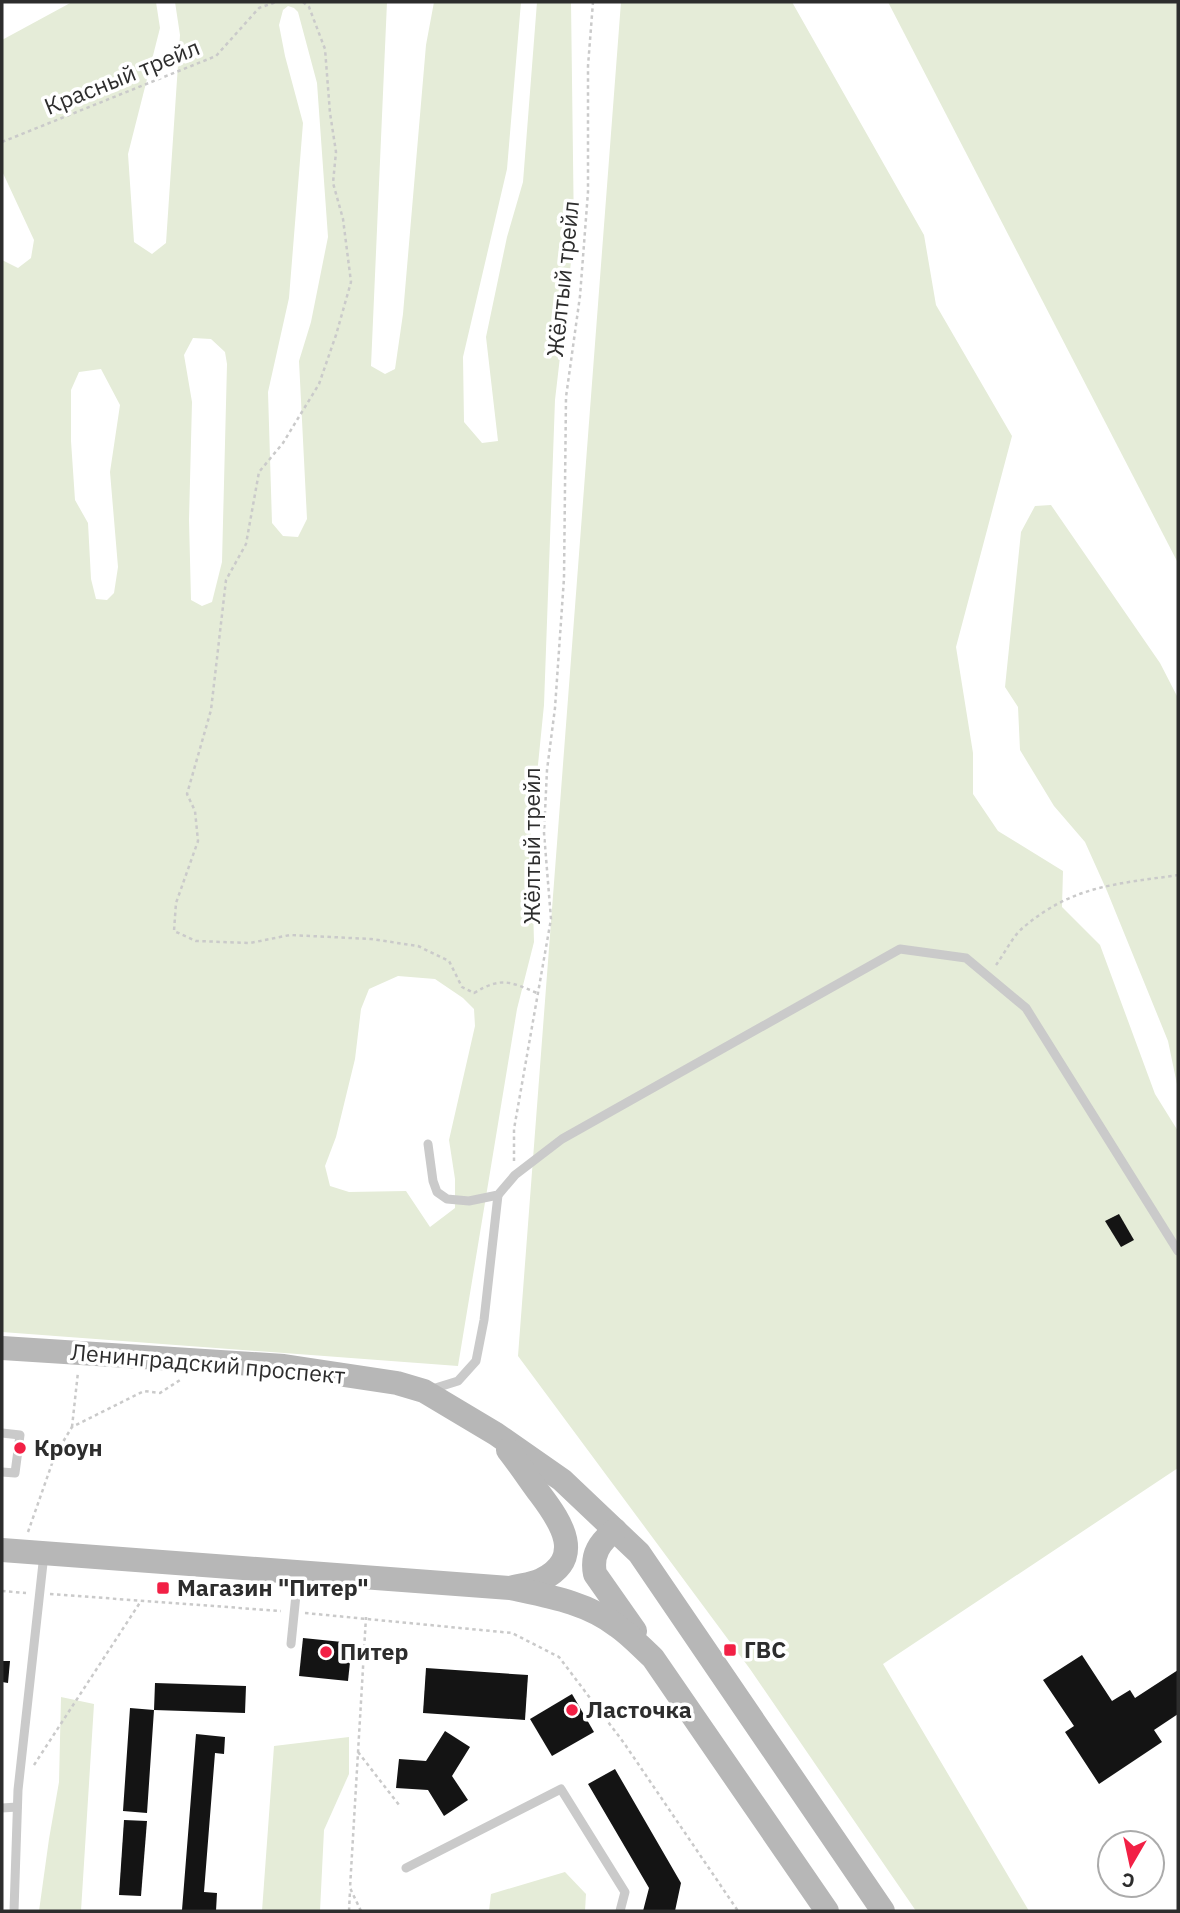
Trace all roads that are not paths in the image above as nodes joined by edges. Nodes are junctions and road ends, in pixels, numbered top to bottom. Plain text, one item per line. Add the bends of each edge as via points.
1 (428, 1144) dead end
2 (498, 1195) junction
3 (1178, 1251) edge
4 (2, 1348) edge
5 (424, 1391) junction
6 (2, 1433) edge
7 (496, 1434) junction
8 (2, 1472) edge
9 (615, 1530) junction
10 (22, 1551) edge
11 (299, 1574) junction
12 (510, 1588) junction
13 (291, 1644) dead end
14 (653, 1658) junction
15 (17, 1807) junction
16 (2, 1808) edge
17 (407, 1868) dead end
18 (14, 1911) edge
19 (620, 1911) edge
20 (827, 1911) edge
21 (883, 1911) edge

1 - 2 lane via 437,1192 447,1199
2 - 3 lane via 515,1175 562,1139 900,948 966,958 1026,1007
2 - 5 lane via 475,1361 458,1381
4 - 5 main road, Ленинградский проспект via 284,1366
5 - 7 main road, Ленинградский проспект
6 - 8 lane via 20,1435 15,1473
7 - 9 main road, Ленинградский проспект via 562,1480
7 - 12 main road via 560,1521 567,1541 565,1557 555,1571 539,1582
9 - 14 main road via 596,1550 595,1574
9 - 21 main road, Ленинградский проспект via 639,1553
10 - 11 main road
10 - 15 lane via 40,1594
11 - 12 main road
11 - 13 lane
12 - 14 main road via 584,1607 616,1625
14 - 20 main road
15 - 16 lane
15 - 18 lane
17 - 19 lane via 561,1789 625,1892

